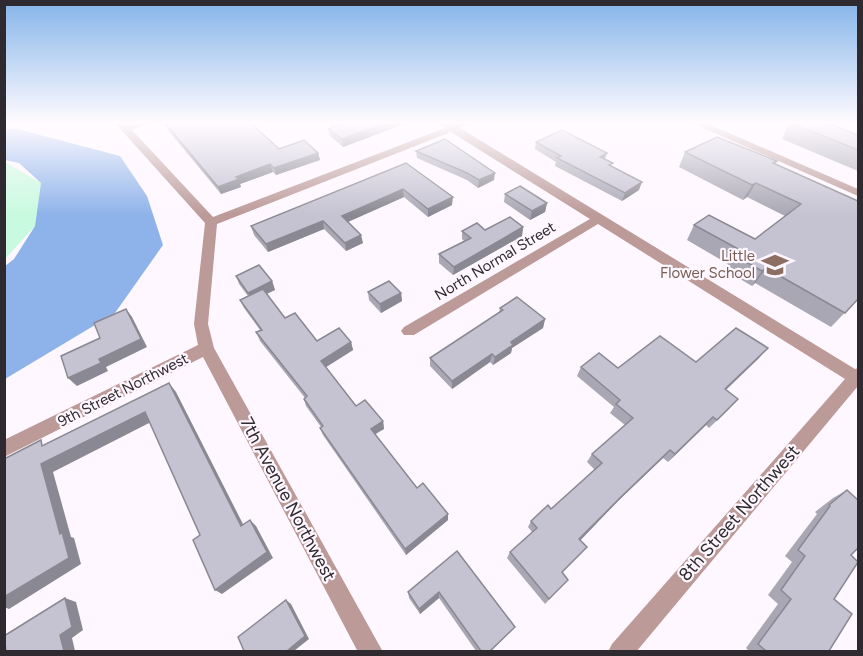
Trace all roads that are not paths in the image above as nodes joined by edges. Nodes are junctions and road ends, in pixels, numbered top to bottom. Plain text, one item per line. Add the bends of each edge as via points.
1 (148, 154) edge
2 (382, 154) edge
3 (497, 154) edge
4 (767, 154) edge
5 (858, 193) edge
6 (598, 219) junction
7 (211, 222) junction
8 (409, 331) dead end
9 (206, 348) junction
10 (858, 377) edge
11 (4, 449) edge
12 (371, 651) edge
13 (620, 651) edge

1 - 7 street
2 - 7 street
3 - 6 street
4 - 5 street
6 - 8 street, North Normal Street
6 - 10 street
7 - 9 street, 9th Street Northwest via 201,324
9 - 11 street, 9th Street Northwest
9 - 12 street, 7th Avenue Northwest
10 - 13 street, 8th Street Northwest

